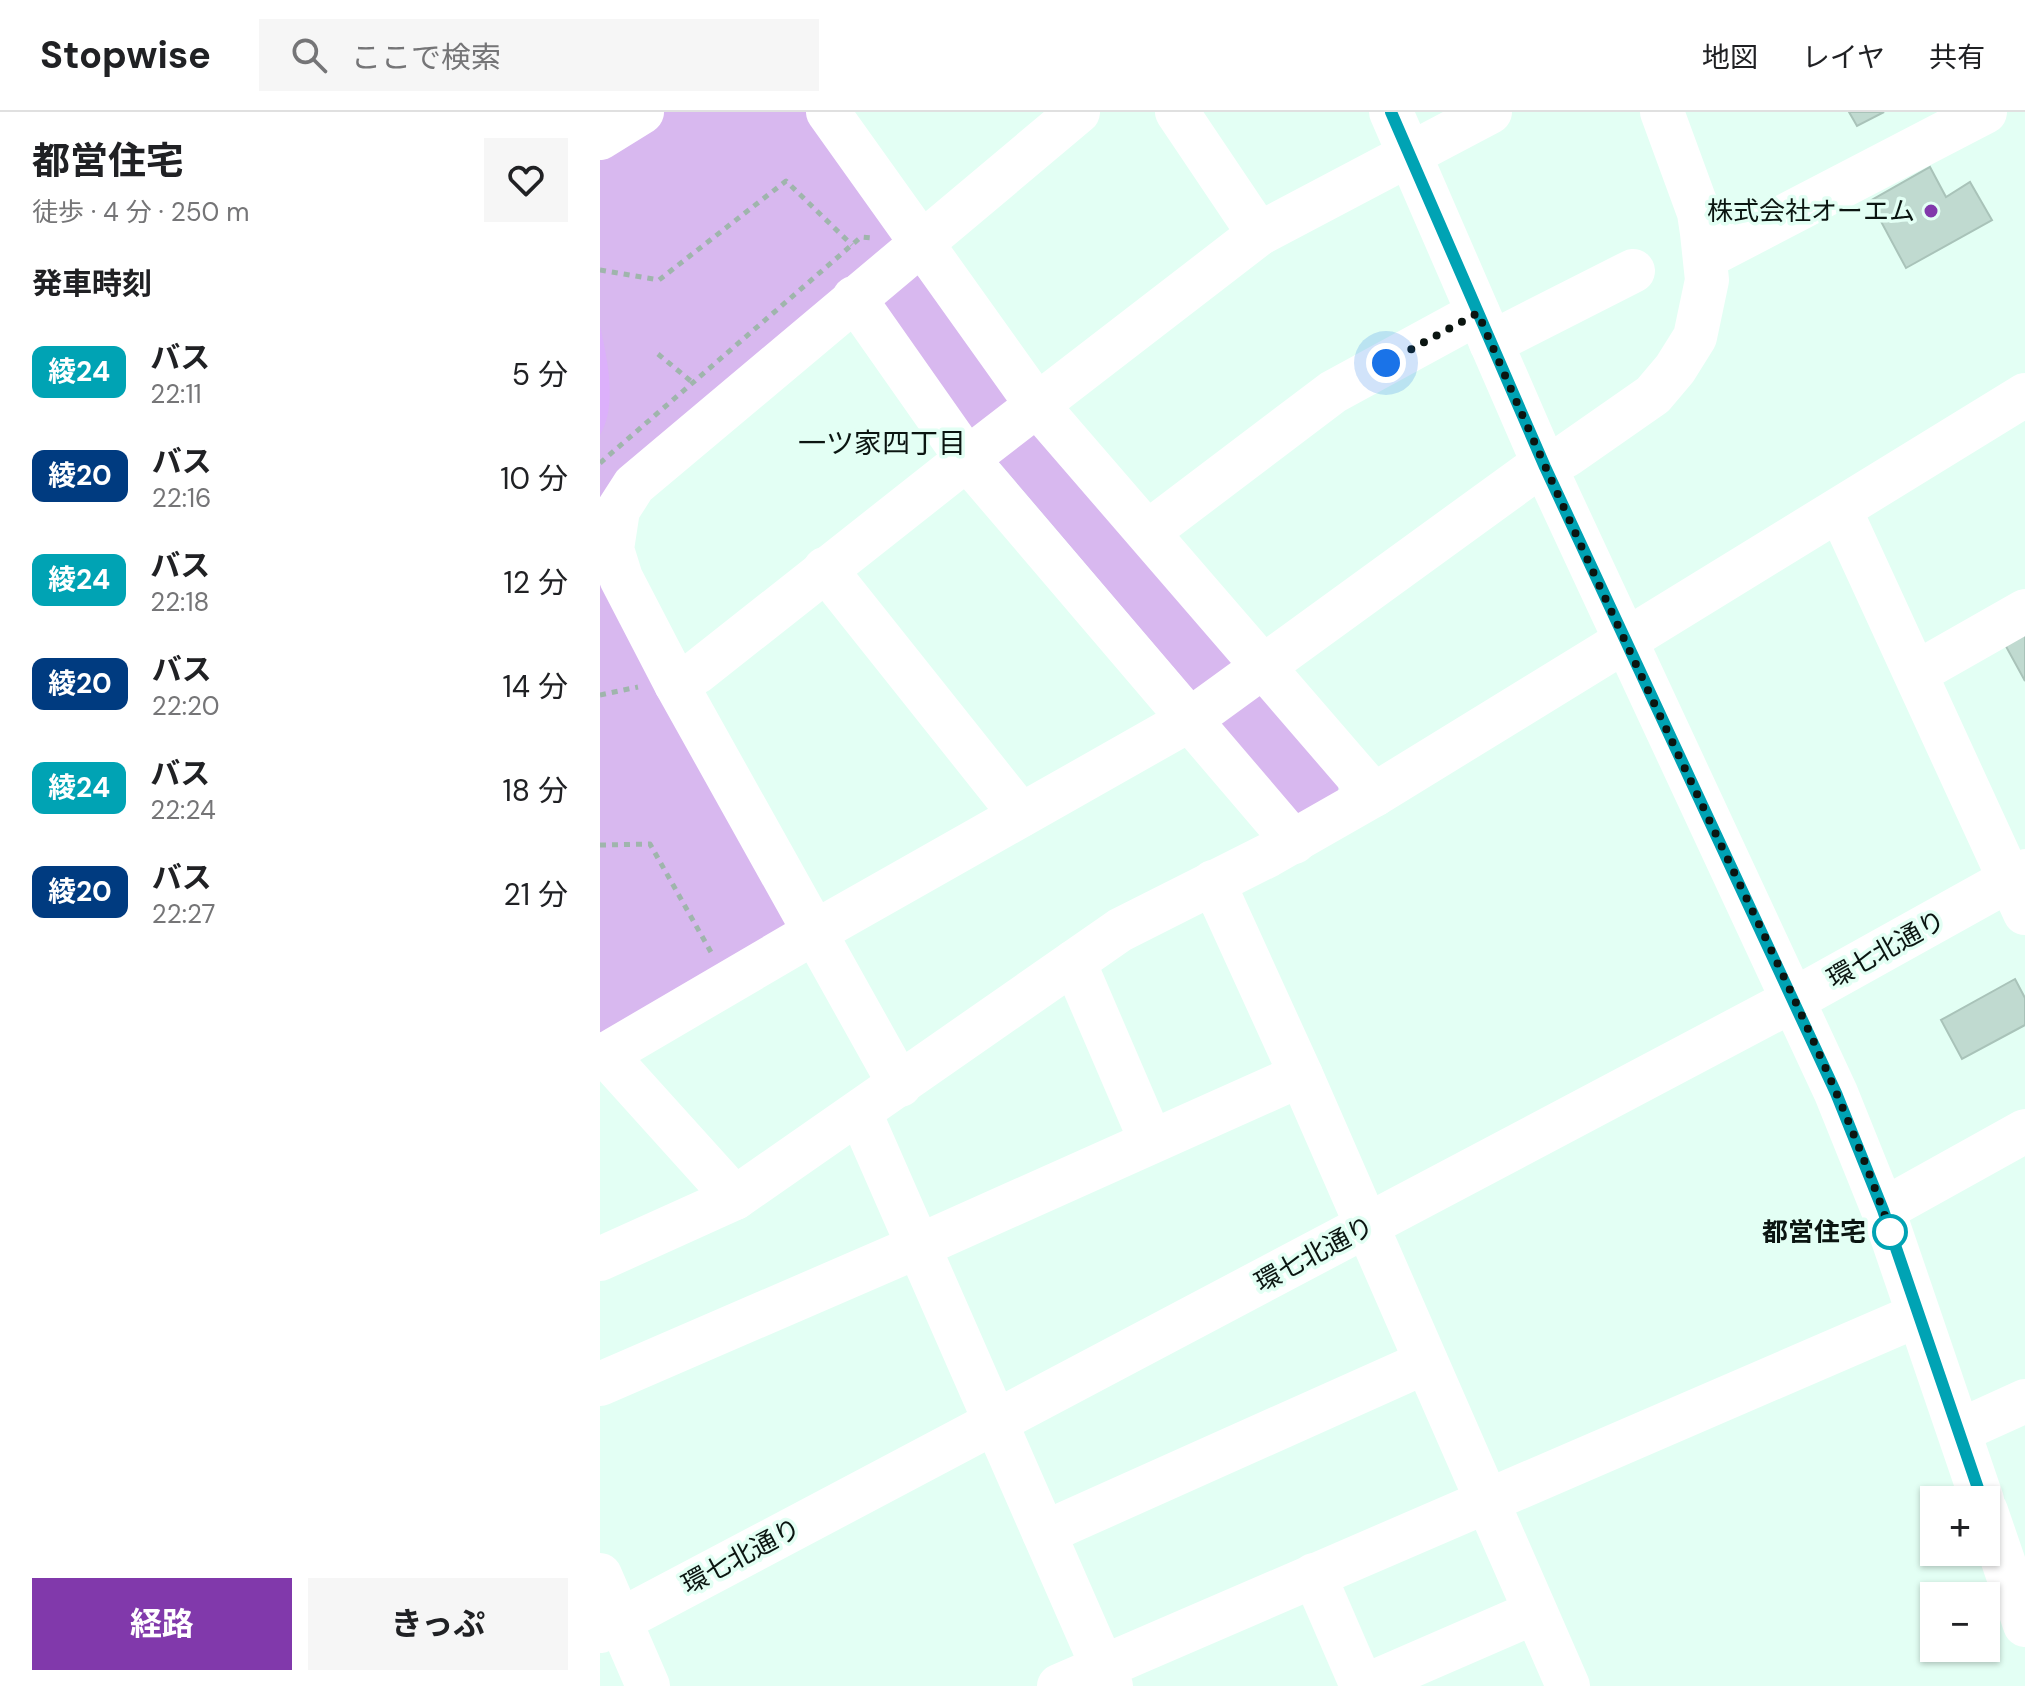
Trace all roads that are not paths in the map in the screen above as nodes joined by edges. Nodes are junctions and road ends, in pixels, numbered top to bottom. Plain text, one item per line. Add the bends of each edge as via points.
1 (642, 112) edge
2 (828, 112) edge
3 (1078, 112) edge
4 (1177, 112) edge
5 (1391, 112) edge
6 (1490, 112) edge
7 (1662, 112) edge
8 (1985, 112) edge
9 (600, 138) edge
10 (1410, 154) junction
11 (1259, 234) junction
12 (922, 242) junction
13 (1706, 257) junction
14 (1633, 271) dead end
15 (854, 298) junction
16 (1484, 328) junction
17 (2025, 395) edge
18 (1037, 405) junction
19 (967, 459) junction
20 (1545, 467) junction
21 (1840, 510) junction
22 (1148, 532) junction
23 (825, 569) junction
24 (2025, 611) edge
25 (1626, 642) junction
26 (1266, 666) junction
27 (1916, 673) junction
28 (676, 684) junction
29 (1191, 719) junction
30 (1374, 795) junction
31 (1021, 815) junction
32 (1294, 842) junction
33 (1213, 882) junction
34 (2020, 888) edge
35 (815, 932) junction
36 (1074, 962) junction
37 (1795, 999) junction
38 (603, 1056) edge
39 (1301, 1075) junction
40 (900, 1085) junction
41 (860, 1113) junction
42 (2025, 1131) edge
43 (1151, 1141) junction
44 (735, 1198) junction
45 (1883, 1210) junction
46 (1367, 1226) junction
47 (919, 1246) junction
48 (600, 1259) edge
49 (1918, 1315) junction
50 (1426, 1362) junction
51 (600, 1384) edge
52 (2025, 1401) edge
53 (996, 1422) junction
54 (1959, 1431) junction
55 (1977, 1486) edge
56 (1487, 1501) junction
57 (1044, 1533) junction
58 (2000, 1552) edge
59 (600, 1575) edge
60 (1314, 1575) junction
61 (1535, 1612) junction
62 (610, 1625) edge
63 (2025, 1625) edge
64 (1106, 1676) edge
65 (648, 1686) edge
66 (1059, 1686) edge
67 (1363, 1686) edge
68 (1568, 1686) edge

1 - 9 street
2 - 12 street
3 - 12 street
4 - 11 street
5 - 10 street
6 - 10 street
7 - 13 street via 1699,213
8 - 13 street
10 - 11 street
10 - 16 street
11 - 18 street
12 - 15 street
12 - 18 street
13 - 20 street via 1707,280 1695,337 1675,369 1653,395
14 - 16 street
15 - 19 street
15 - 28 street via 634,485 618,510 612,549 621,578
16 - 20 street
16 - 22 street via 1333,392
17 - 21 street
18 - 19 street
18 - 22 street
19 - 23 street
19 - 29 street
20 - 25 street
20 - 26 street
21 - 25 street
21 - 27 street
22 - 26 street
23 - 28 street
23 - 31 street
24 - 27 street
25 - 30 street
25 - 37 street
26 - 29 street
26 - 30 street
27 - 34 street
28 - 35 street
29 - 31 street
29 - 32 street
30 - 32 street
31 - 35 street
32 - 33 street
33 - 36 street via 1120,930
33 - 39 street
34 - 37 street, 環七北通り
35 - 38 street
35 - 40 street
36 - 40 street
36 - 43 street
37 - 45 street
37 - 46 street, 環七北通り
38 - 44 street
39 - 43 street
39 - 46 street
40 - 41 street
41 - 44 street
41 - 47 street
42 - 45 street
43 - 47 street
44 - 48 street
45 - 49 street
46 - 50 street
46 - 53 street, 環七北通り
47 - 51 street
47 - 53 street
49 - 54 street
49 - 56 street
50 - 56 street
50 - 57 street
52 - 54 street
53 - 57 street
53 - 62 street, 環七北通り
54 - 55 street
56 - 60 street
56 - 61 street
57 - 64 street
58 - 63 street
59 - 62 street
60 - 64 street
60 - 67 street
61 - 67 street
61 - 68 street
62 - 65 street
64 - 66 street

